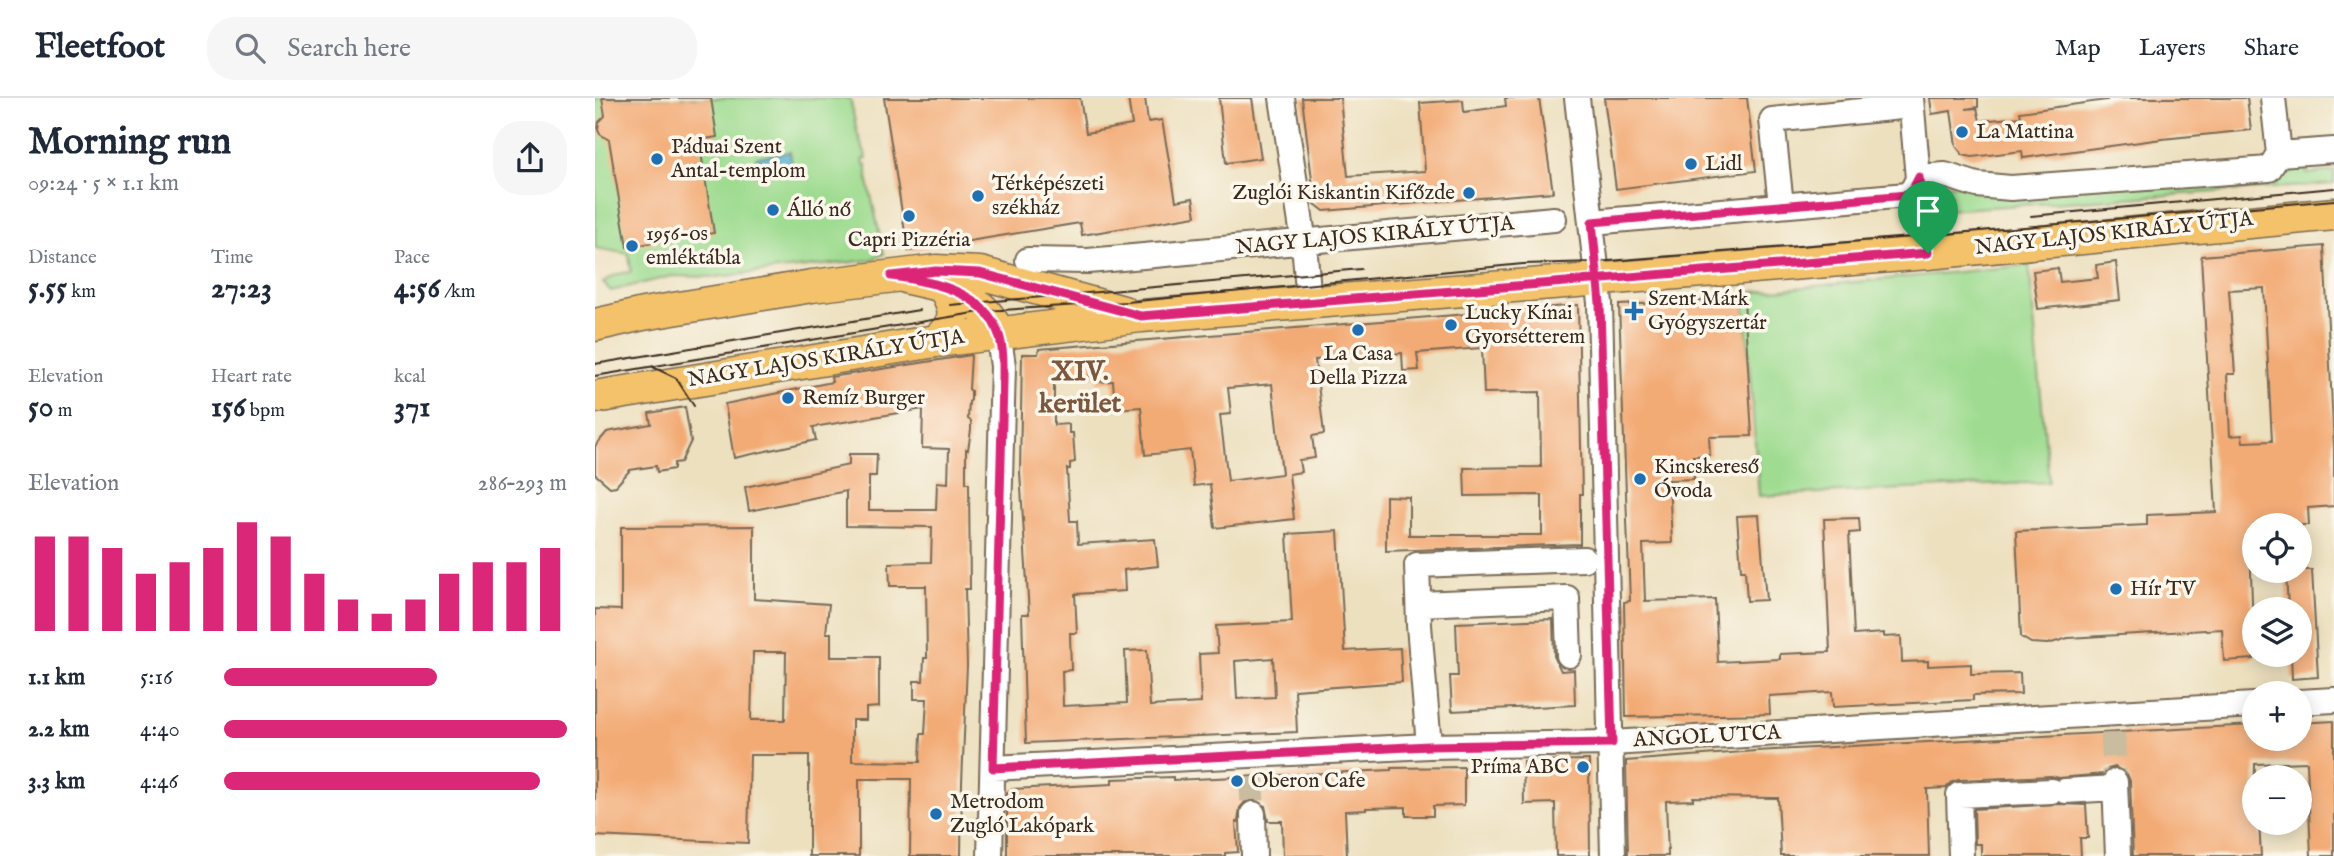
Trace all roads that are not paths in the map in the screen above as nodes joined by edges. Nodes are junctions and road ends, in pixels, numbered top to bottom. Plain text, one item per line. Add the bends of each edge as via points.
1 (1282, 98) edge
2 (1577, 98) edge
3 (2273, 98) edge
4 (1911, 102) edge
5 (2334, 150) edge
6 (2279, 154) junction
7 (1919, 177) junction
8 (1781, 205) junction
9 (2334, 214) edge
10 (1555, 219) dead end
11 (1592, 222) junction
12 (1304, 243) junction
13 (1928, 253) junction
14 (1028, 260) dead end
15 (891, 276) junction
16 (1598, 281) junction
17 (943, 286) junction
18 (1309, 303) junction
19 (643, 314) junction
20 (595, 315) edge
21 (1141, 316) junction
22 (595, 325) edge
23 (998, 331) junction
24 (936, 341) junction
25 (595, 397) edge
26 (1584, 559) dead end
27 (1419, 604) junction
28 (1569, 655) dead end
29 (2334, 700) edge
30 (2312, 701) edge
31 (2242, 707) edge
32 (1612, 743) junction
33 (1429, 746) junction
34 (993, 768) junction
35 (1253, 814) tunnel mouth
36 (990, 856) edge
37 (1254, 856) edge
38 (1613, 856) edge
39 (1961, 856) edge
40 (2118, 856) edge

1 - 12 street
2 - 11 street
3 - 6 street
4 - 7 street
4 - 8 street via 1772,120
5 - 6 street
6 - 7 street via 2269,169 2011,188 1977,185 1945,175
7 - 8 street via 1907,195
7 - 13 street
8 - 11 street
9 - 13 main road, NAGY LAJOS KIRÁLY ÚTJA
10 - 12 street, NAGY LAJOS KIRÁLY ÚTJA
11 - 16 street
12 - 14 street, NAGY LAJOS KIRÁLY ÚTJA via 1088,261
12 - 18 street
13 - 16 main road, NAGY LAJOS KIRÁLY ÚTJA
15 - 17 main road
15 - 19 main road, NAGY LAJOS KIRÁLY ÚTJA
15 - 21 main road, NAGY LAJOS KIRÁLY ÚTJA via 980,273
16 - 18 main road, NAGY LAJOS KIRÁLY ÚTJA
16 - 32 street
17 - 23 main road via 974,301
17 - 24 main road via 955,314
18 - 21 main road, NAGY LAJOS KIRÁLY ÚTJA
19 - 20 main road
19 - 22 main road, NAGY LAJOS KIRÁLY ÚTJA
21 - 23 main road, NAGY LAJOS KIRÁLY ÚTJA
23 - 24 main road, NAGY LAJOS KIRÁLY ÚTJA
23 - 34 street via 1003,374
24 - 25 main road, NAGY LAJOS KIRÁLY ÚTJA
26 - 27 street via 1417,565
27 - 28 street via 1567,598
27 - 33 street
29 - 30 street
31 - 32 street, ANGOL UTCA via 2113,723
32 - 33 street, ANGOL UTCA
32 - 38 street
33 - 34 street, ANGOL UTCA via 1251,766
34 - 36 street
35 - 37 street
39 - 40 street via 1959,795 2115,785

